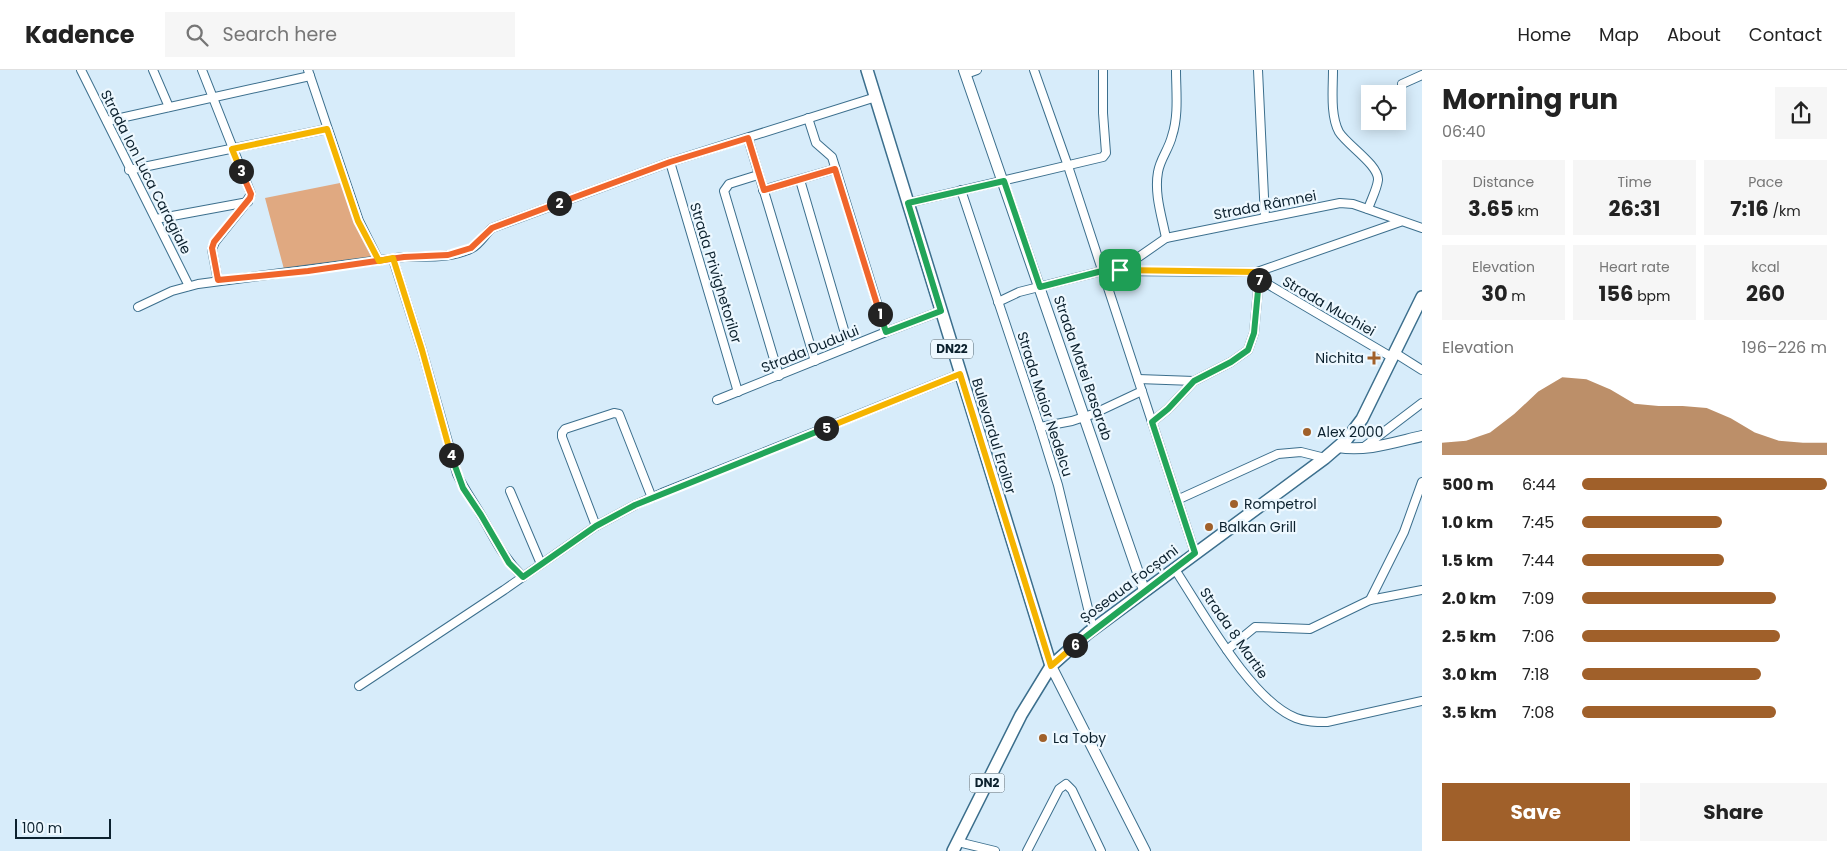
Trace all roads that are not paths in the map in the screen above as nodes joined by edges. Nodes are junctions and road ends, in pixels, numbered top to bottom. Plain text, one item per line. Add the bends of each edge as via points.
1 (81, 70) edge
2 (153, 70) edge
3 (202, 70) edge
4 (867, 70) edge
5 (977, 70) edge
6 (1034, 70) edge
7 (1103, 70) edge
8 (1176, 70) edge
9 (1258, 70) edge
10 (1333, 70) edge
11 (965, 72) edge
12 (309, 73) edge
13 (1422, 74) edge
14 (1402, 84) dead end
15 (212, 97) junction
16 (876, 97) junction
17 (169, 107) junction
18 (808, 118) junction
19 (107, 121) junction
20 (327, 129) junction
21 (748, 138) junction
22 (232, 149) junction
23 (670, 162) junction
24 (1068, 166) junction
25 (835, 169) junction
26 (130, 170) junction
27 (758, 176) junction
28 (800, 180) junction
29 (1004, 181) junction
30 (764, 190) junction
31 (961, 190) junction
32 (248, 202) junction
33 (908, 203) junction
34 (1368, 209) junction
35 (1265, 218) junction
36 (156, 219) junction
37 (1400, 222) junction
38 (1422, 228) edge
39 (1166, 238) junction
40 (393, 258) junction
41 (379, 261) junction
42 (1120, 270) junction
43 (1102, 271) junction
44 (1258, 275) junction
45 (218, 280) junction
46 (189, 286) junction
47 (1040, 287) junction
48 (1422, 297) edge
49 (998, 302) junction
50 (138, 307) dead end
51 (941, 311) junction
52 (886, 332) junction
53 (849, 347) junction
54 (1394, 355) junction
55 (815, 361) junction
56 (1422, 370) edge
57 (960, 374) junction
58 (779, 376) junction
59 (1138, 378) junction
60 (1194, 381) junction
61 (1142, 391) junction
62 (738, 392) junction
63 (716, 400) dead end
64 (1422, 403) edge
65 (1086, 417) junction
66 (1152, 422) junction
67 (1040, 427) junction
68 (1422, 436) edge
69 (1343, 443) junction
70 (1363, 448) junction
71 (1325, 458) junction
72 (1422, 482) edge
73 (510, 491) dead end
74 (652, 498) junction
75 (1177, 500) junction
76 (596, 526) junction
77 (1195, 553) junction
78 (541, 564) junction
79 (1174, 568) junction
80 (523, 577) junction
81 (1144, 590) junction
82 (1422, 590) edge
83 (1370, 600) junction
84 (1093, 629) junction
85 (1227, 650) junction
86 (1051, 666) junction
87 (359, 686) dead end
88 (1422, 701) edge
89 (956, 846) edge
90 (1029, 850) edge
91 (995, 851) edge
92 (1101, 851) edge
93 (1145, 851) edge

1 - 19 street, Strada Ion Luca Caragiale
2 - 17 street
3 - 15 street
4 - 16 main road, Bulevardul Eroilor / DN22
5 - 11 street
6 - 24 street
7 - 24 street via 1105,156
8 - 39 street via 1175,122 1157,180
9 - 35 street
10 - 34 street via 1337,127 1378,174
11 - 29 street, Strada Matei Basarab
12 - 15 street
12 - 20 street
13 - 14 street
15 - 17 street
15 - 22 street
16 - 18 street
16 - 33 main road, Bulevardul Eroilor / DN22
17 - 19 street
18 - 21 street
18 - 25 street via 816,143 832,158
19 - 26 street, Strada Ion Luca Caragiale
20 - 22 street
20 - 41 street via 358,221
21 - 23 street
21 - 27 street
22 - 26 street
22 - 32 street via 251,194
23 - 40 street via 492,228 471,248 448,255
23 - 62 street, Strada Privighetorilor
24 - 29 street
24 - 43 street
25 - 28 street
25 - 52 street
26 - 36 street, Strada Ion Luca Caragiale
27 - 30 street
27 - 58 street via 729,184 724,191
28 - 30 street
28 - 53 street
29 - 31 street
29 - 47 street, Strada Matei Basarab
30 - 55 street
31 - 33 street
31 - 49 street, Strada Maior Nedelcu
32 - 36 street
32 - 45 street via 214,242 212,248
33 - 51 main road, Bulevardul Eroilor / DN22
34 - 35 street, Strada Râmnei via 1347,202
34 - 37 street, Strada Râmnei
35 - 39 street, Strada Râmnei
36 - 46 street, Strada Ion Luca Caragiale
37 - 38 street, Strada Râmnei
37 - 44 street
39 - 42 street, Strada Râmnei
40 - 41 street
40 - 80 street via 457,474 504,556
41 - 45 street
42 - 43 street
42 - 44 street
43 - 47 street
43 - 59 street
44 - 54 street, Strada Muchiei
44 - 60 street via 1254,333 1248,350
45 - 46 street
46 - 50 street
47 - 49 street
47 - 65 street, Strada Matei Basarab
48 - 54 main road, DN2
49 - 67 street, Strada Maior Nedelcu
51 - 52 street, Strada Dudului
51 - 57 main road, Bulevardul Eroilor / DN22
52 - 53 street, Strada Dudului
53 - 55 street, Strada Dudului
54 - 56 street, Strada Muchiei
54 - 69 main road, DN2 via 1362,419
55 - 58 street, Strada Dudului
57 - 74 street
57 - 86 main road, Bulevardul Eroilor / DN22
58 - 62 street, Strada Dudului
59 - 60 street
59 - 61 street
60 - 66 street
61 - 65 street
61 - 66 street
62 - 63 street, Strada Dudului
64 - 70 street
65 - 67 street
65 - 81 street, Strada Matei Basarab
66 - 75 street
67 - 84 street, Strada Maior Nedelcu via 1058,484
68 - 70 street
69 - 70 street via 1347,449
69 - 71 main road, Șoseaua Focșani / DN2
71 - 75 street via 1302,452 1278,454
71 - 77 main road, Șoseaua Focșani / DN2
72 - 83 street via 1404,532
73 - 78 street
74 - 76 street
74 - 76 street via 619,414 565,429 562,437
75 - 77 street
76 - 78 street
77 - 79 main road, Șoseaua Focșani / DN2
78 - 80 street
79 - 81 main road, Șoseaua Focșani / DN2
79 - 85 street, Strada 8 Martie
80 - 87 street
81 - 84 main road, Șoseaua Focșani / DN2
82 - 83 street
83 - 85 street via 1310,628 1255,627
84 - 86 main road, Șoseaua Focșani / DN2
85 - 88 street, Strada 8 Martie via 1269,701 1296,718 1311,722 1327,722
86 - 89 main road, Șoseaua Focșani / DN2 via 1021,715
86 - 93 street
89 - 91 street
90 - 92 street via 1059,789 1066,784

